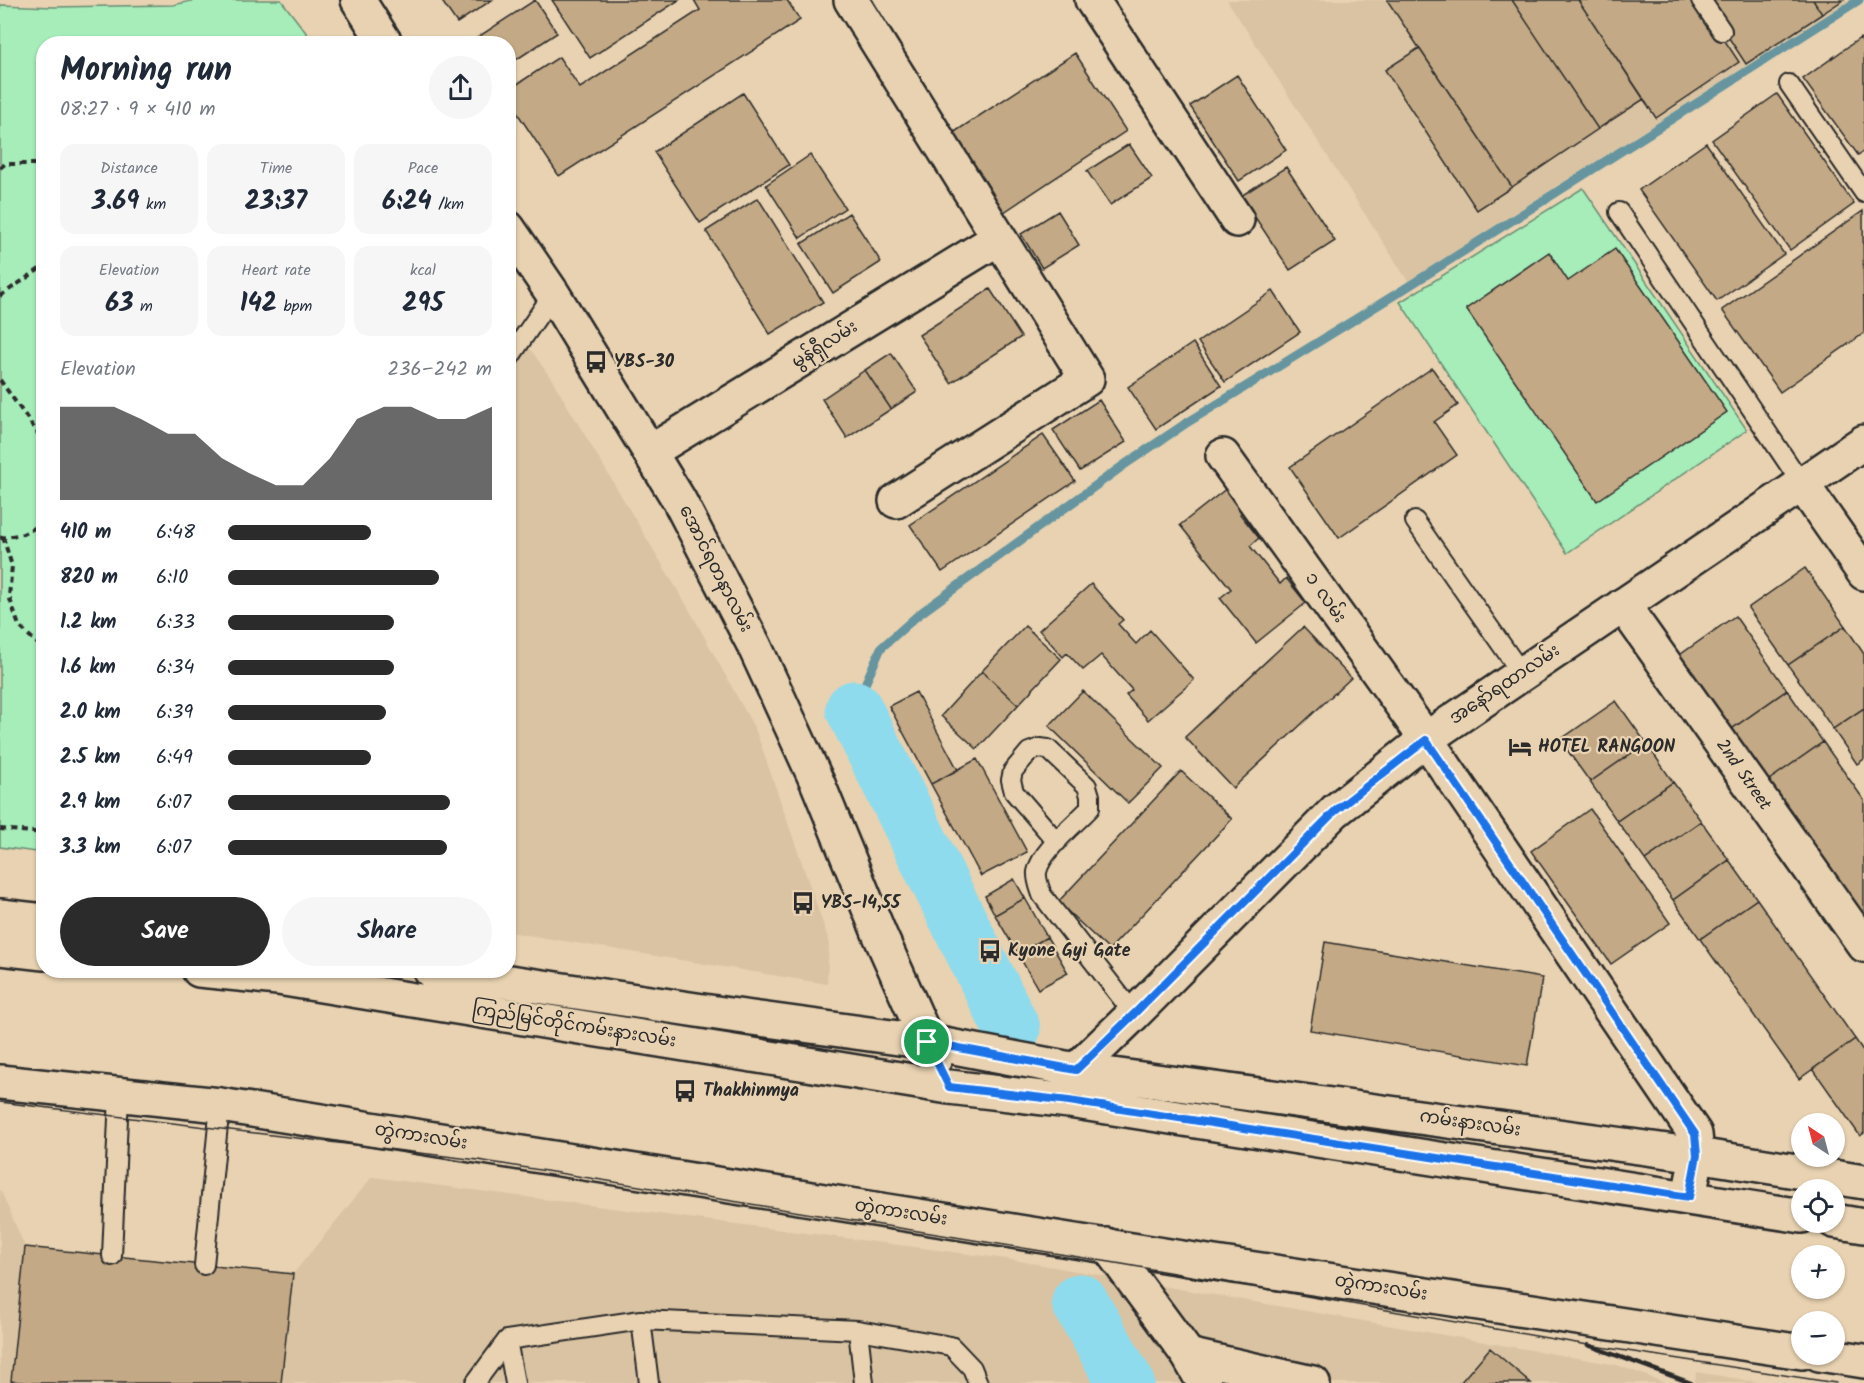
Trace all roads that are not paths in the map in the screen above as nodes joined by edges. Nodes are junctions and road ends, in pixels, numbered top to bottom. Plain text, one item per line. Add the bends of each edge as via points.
1 (358, 0) edge
2 (852, 0) edge
3 (1092, 0) edge
4 (1701, 0) edge
5 (1722, 31) dead end
6 (381, 36) edge
7 (1789, 84) dead end
8 (1864, 193) edge
9 (1619, 212) dead end
10 (1237, 220) dead end
11 (999, 238) junction
12 (516, 240) edge
13 (553, 294) junction
14 (516, 348) edge
15 (1864, 441) edge
16 (650, 452) junction
17 (1223, 456) dead end
18 (1802, 484) junction
19 (896, 501) dead end
20 (1415, 521) dead end
21 (1864, 573) edge
22 (1623, 605) junction
23 (1522, 674) junction
24 (1426, 740) junction
25 (1057, 842) junction
26 (0, 916) edge
27 (36, 920) edge
28 (1864, 945) edge
29 (0, 948) edge
30 (36, 952) edge
31 (278, 978) edge
32 (482, 978) edge
33 (1134, 1014) junction
34 (927, 1042) junction
35 (1076, 1070) junction
36 (0, 1082) edge
37 (949, 1087) junction
38 (119, 1095) junction
39 (1069, 1101) junction
40 (219, 1105) junction
41 (1697, 1155) junction
42 (1864, 1182) edge
43 (1689, 1197) junction
44 (1791, 1214) edge
45 (1845, 1223) edge
46 (1864, 1226) edge
47 (1107, 1245) junction
48 (112, 1256) dead end
49 (204, 1265) dead end
50 (641, 1320) junction
51 (858, 1330) junction
52 (507, 1340) junction
53 (1791, 1350) edge
54 (1188, 1355) junction
55 (1845, 1358) edge
56 (1864, 1361) edge
57 (475, 1383) edge
58 (515, 1383) edge
59 (649, 1383) edge
60 (864, 1383) edge
61 (978, 1383) edge
62 (1204, 1383) edge
63 (1313, 1383) edge

1 - 6 main road
2 - 11 main road
3 - 10 main road
4 - 5 lane
7 - 8 lane
9 - 18 lane
11 - 16 main road, မွန်ရှီလမ်း
11 - 19 main road via 1087,379
12 - 13 main road, အောင်ရတနာလမ်း
13 - 14 lane
13 - 16 main road, အောင်ရတနာလမ်း
15 - 18 main road, အနော်ရထာလမ်း
16 - 34 main road, အောင်ရတနာလမ်း via 680,500 754,645 818,784
17 - 24 main road, ၁ လမ်း
18 - 21 main road
18 - 22 main road, အနော်ရထာလမ်း
20 - 23 lane
22 - 23 main road, အနော်ရထာလမ်း
22 - 28 main road, 2nd Street
23 - 24 main road, အနော်ရထာလမ်း
24 - 33 main road, အနော်ရထာလမ်း via 1335,811
24 - 41 main road, ၁ လမ်း via 1695,1134
25 - 25 lane via 1014,792 1011,780 1013,771 1029,752 1040,748 1048,749 1087,786 1090,796 1090,808
25 - 33 lane via 1045,853 1036,873 1042,896
26 - 27 main road
29 - 30 main road
31 - 37 main road, ကြည်မြင်တိုင်ကမ်းနားလမ်း
32 - 34 main road, ကြည်မြင်တိုင်ကမ်းနားလမ်း
33 - 35 main road, အနော်ရထာလမ်း
34 - 35 main road, ကမ်းနားလမ်း
34 - 37 main road, အောင်ရတနာလမ်း
35 - 39 main road
35 - 41 main road, ကမ်းနားလမ်း
36 - 38 main road, တွဲကားလမ်း
37 - 39 main road
38 - 40 main road, တွဲကားလမ်း
38 - 48 lane
39 - 43 main road
40 - 47 main road, တွဲကားလမ်း
40 - 49 lane
41 - 42 main road, ကမ်းနားလမ်း
41 - 43 main road
43 - 44 main road
45 - 46 main road
47 - 53 main road, တွဲကားလမ်း
47 - 54 main road
50 - 51 lane
50 - 52 lane
50 - 59 lane
51 - 60 lane
51 - 61 lane via 951,1346 972,1368
52 - 57 lane
52 - 58 lane
54 - 62 main road
54 - 63 main road
55 - 56 main road

